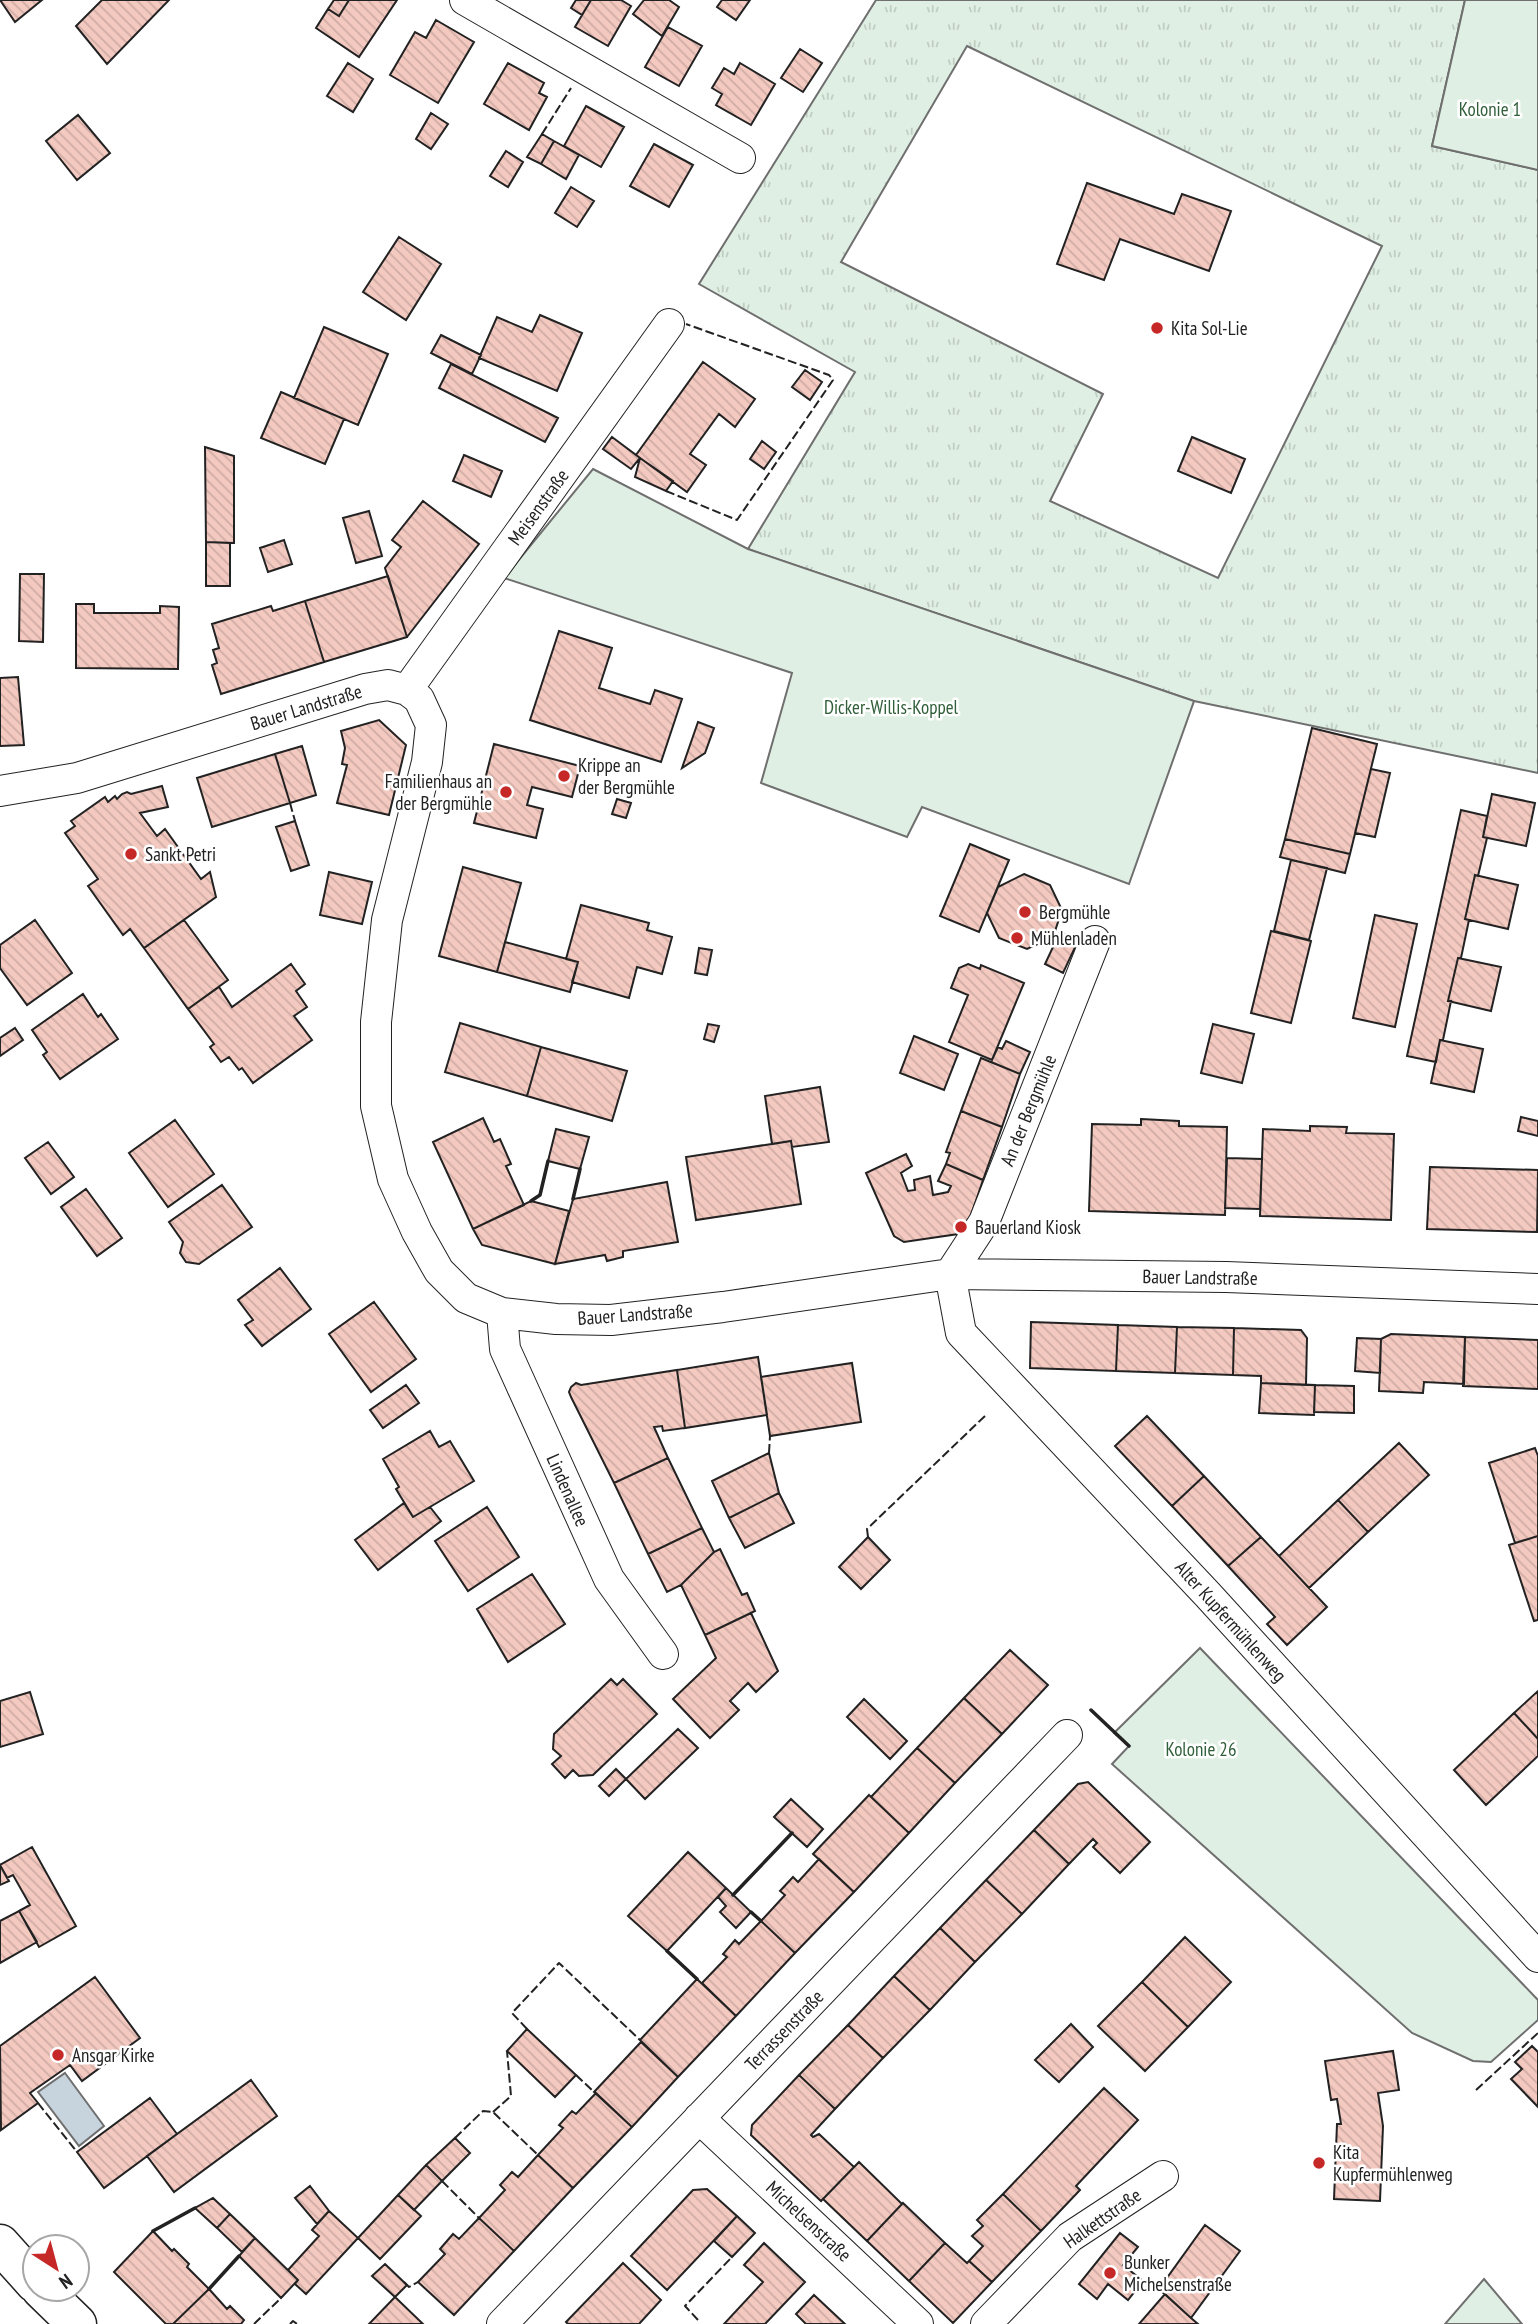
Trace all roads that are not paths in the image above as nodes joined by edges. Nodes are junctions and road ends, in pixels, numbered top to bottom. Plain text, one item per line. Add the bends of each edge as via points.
1 (465, 0) edge
2 (740, 158) dead end
3 (669, 324) dead end
4 (407, 690) junction
5 (0, 791) edge
6 (1095, 941) dead end
7 (950, 1274) junction
8 (1538, 1289) edge
9 (502, 1313) junction
10 (663, 1654) dead end
11 (1067, 1735) dead end
12 (1538, 1957) edge
13 (699, 2118) junction
14 (1163, 2176) dead end
15 (0, 2244) edge
16 (21, 2267) edge
17 (55, 2303) edge
18 (77, 2324) edge
19 (502, 2324) edge
20 (919, 2324) edge
21 (986, 2324) edge

1 - 2 street
3 - 4 street, Meisenstraße
4 - 5 street, Bauer Landstraße via 388,685 365,688 77,778
4 - 9 street, Bauer Landstraße via 419,699 431,725 427,762 387,920 376,1022 376,1106 393,1178 439,1271 466,1298
6 - 7 street, An der Bergmühle via 984,1222
7 - 8 street, Bauer Landstraße via 1226,1277
7 - 9 street, Bauer Landstraße via 611,1320
7 - 12 street, Alter Kupfermühlenweg via 961,1333
9 - 10 street, Lindenallee via 505,1349 609,1579
11 - 13 street, Terrassenstraße
13 - 19 street, Terrassenstraße
13 - 20 street, Michelsenstraße
14 - 21 street, Halkettstraße via 1070,2237
15 - 16 main road
17 - 18 main road

